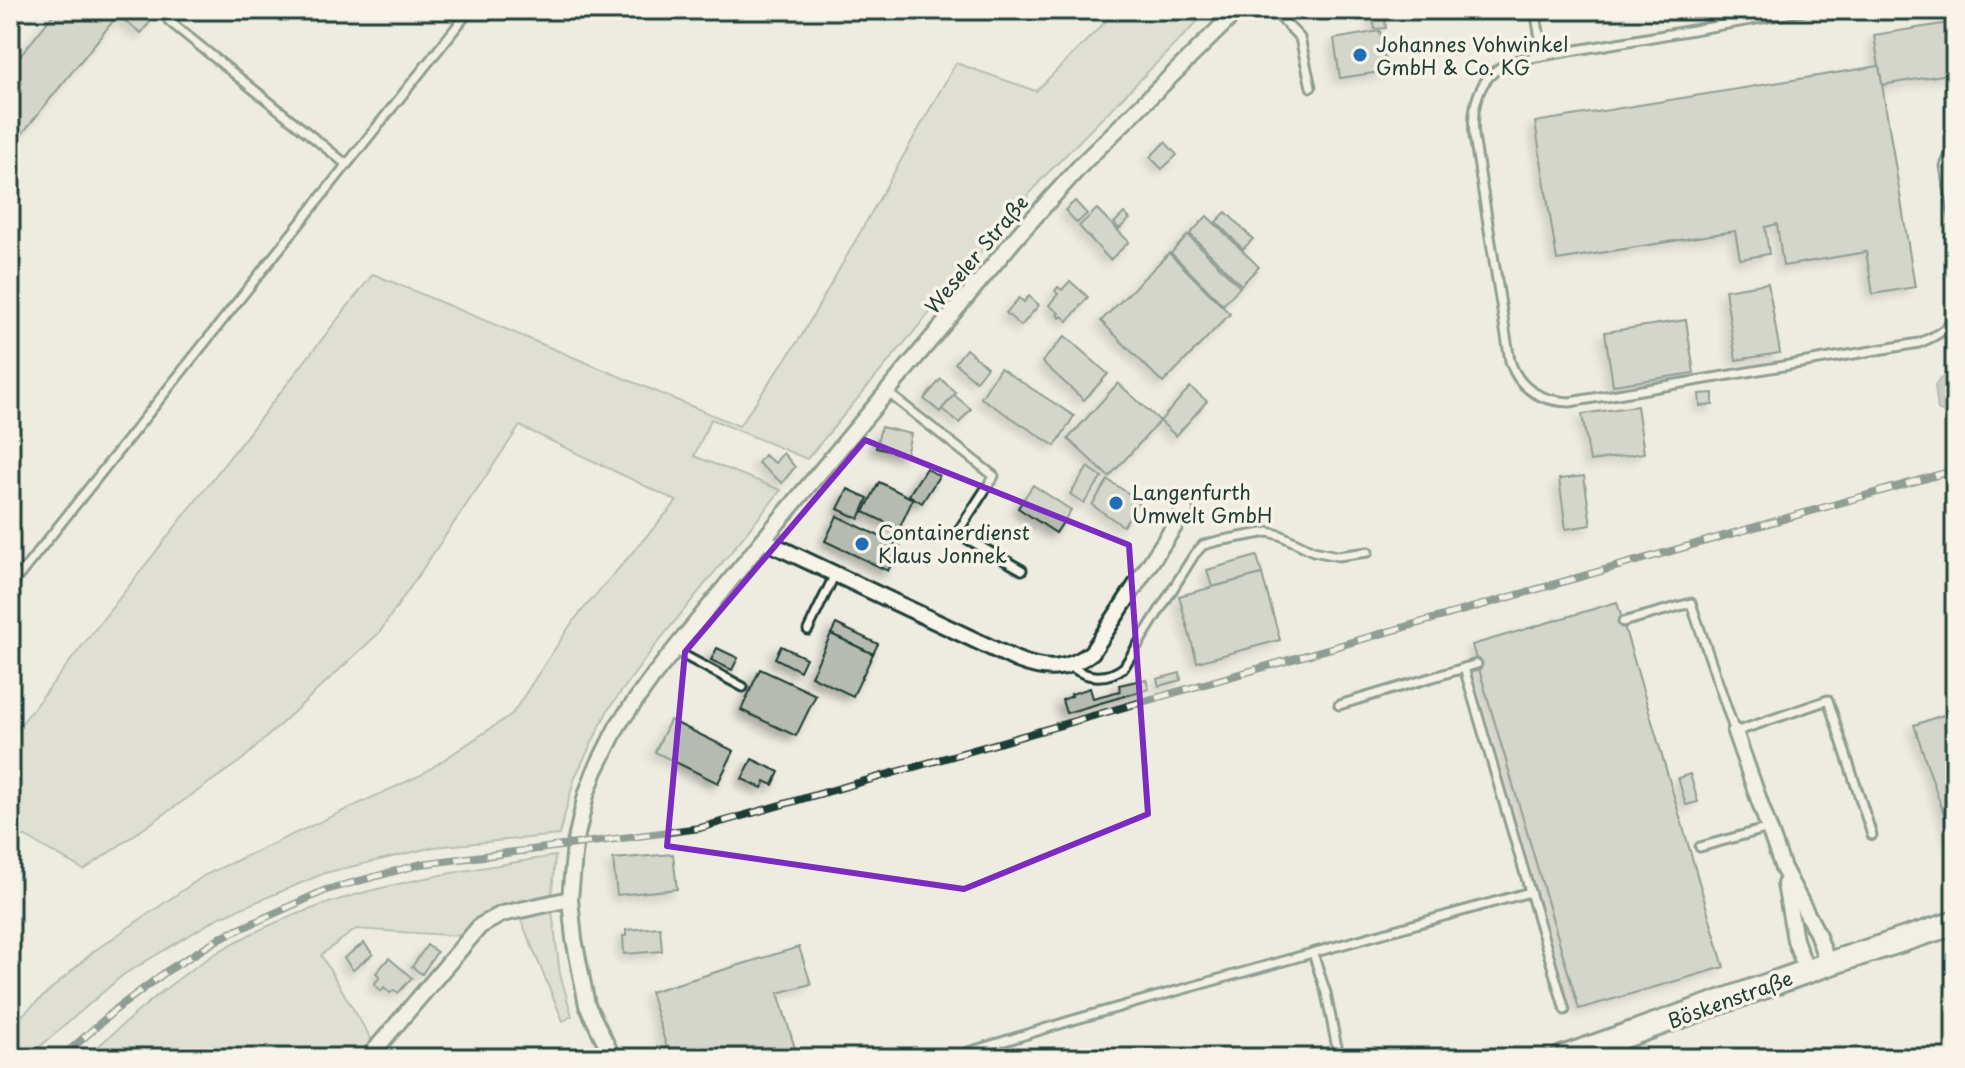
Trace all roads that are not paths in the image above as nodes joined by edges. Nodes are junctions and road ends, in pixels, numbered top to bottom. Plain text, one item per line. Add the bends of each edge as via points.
1 (470, 10) edge
2 (1238, 10) edge
3 (1273, 10) edge
4 (1535, 10) edge
5 (1809, 10) edge
6 (169, 21) dead end
7 (1543, 55) junction
8 (1311, 87) dead end
9 (1955, 144) edge
10 (346, 164) junction
11 (1955, 222) edge
12 (1955, 318) edge
13 (887, 392) junction
14 (1185, 510) dead end
15 (763, 540) junction
16 (1368, 552) dead end
17 (1022, 570) dead end
18 (835, 574) junction
19 (10, 587) edge
20 (1623, 622) dead end
21 (808, 630) dead end
22 (674, 650) junction
23 (1477, 664) dead end
24 (1071, 666) junction
25 (1464, 668) junction
26 (743, 687) dead end
27 (1339, 705) dead end
28 (1735, 732) junction
29 (1769, 828) junction
30 (1872, 835) dead end
31 (1700, 847) dead end
32 (1783, 868) junction
33 (1530, 892) junction
34 (570, 899) junction
35 (1955, 923) edge
36 (1313, 953) junction
37 (1817, 968) junction
38 (1565, 1010) dead end
39 (368, 1058) edge
40 (613, 1058) edge
41 (949, 1058) edge
42 (1339, 1058) edge
43 (1562, 1058) edge

1 - 10 lane
2 - 13 street, Weseler Straße via 1052,197
3 - 8 lane via 1300,38
4 - 7 lane
5 - 7 lane
6 - 10 lane
7 - 12 lane via 1493,71 1472,112 1510,361 1515,376 1537,395 1570,402 1919,343
9 - 11 lane via 1945,166
10 - 19 lane
13 - 15 street, Weseler Straße
13 - 17 lane via 994,476 957,533
14 - 24 street via 1092,652
15 - 18 street
15 - 22 street, Weseler Straße
16 - 24 lane via 1338,556 1313,551 1268,532 1203,545 1124,667 1098,677
18 - 21 lane
18 - 24 street via 1017,660 1044,669
20 - 28 lane via 1691,603
22 - 26 lane
22 - 34 street, Weseler Straße via 618,725 595,771 575,844
23 - 25 lane
25 - 27 lane
25 - 33 lane
28 - 29 street, Böskenstraße
28 - 30 lane via 1828,700
29 - 31 lane
29 - 32 street, Böskenstraße
32 - 37 street, Böskenstraße via 1817,933
32 - 37 street, Böskenstraße via 1795,940
33 - 36 lane
33 - 38 lane
34 - 39 street via 502,914 480,926
34 - 40 street, Weseler Straße via 584,994
35 - 37 main road, Böskenstraße
36 - 41 lane
36 - 42 lane
37 - 43 main road, Böskenstraße

